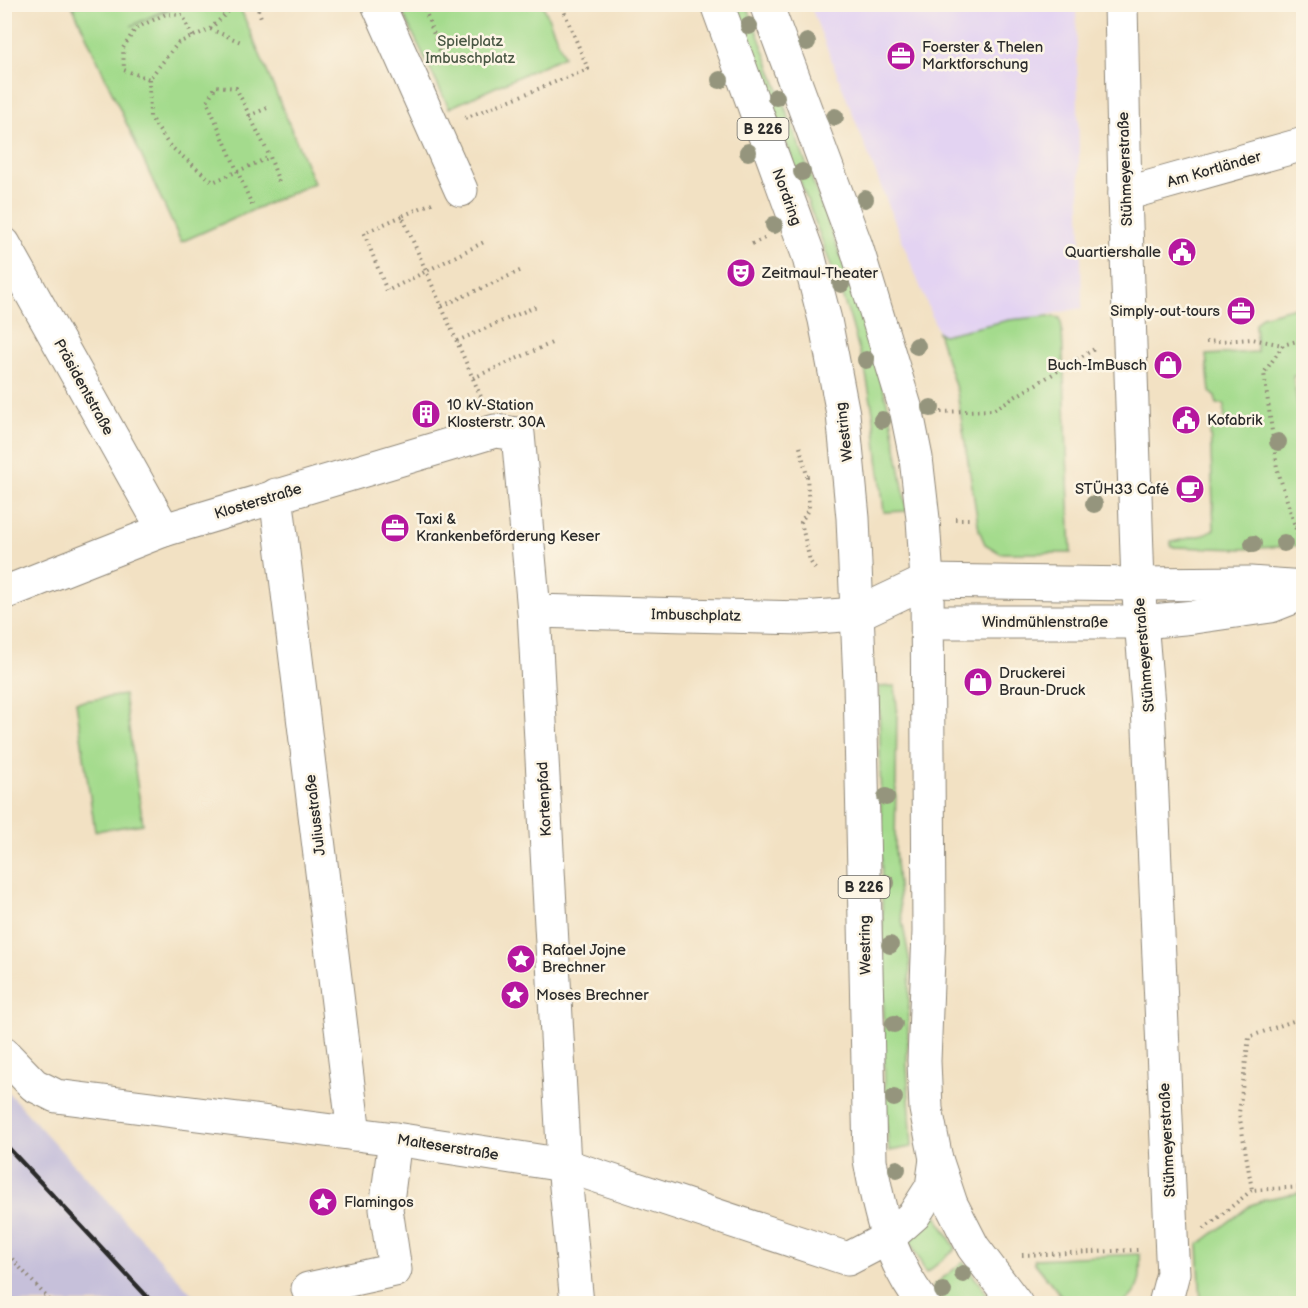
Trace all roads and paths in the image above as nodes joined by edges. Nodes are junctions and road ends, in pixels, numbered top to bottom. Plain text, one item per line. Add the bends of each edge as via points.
1 (236, 4) edge
2 (256, 4) edge
3 (378, 4) edge
4 (561, 4) edge
5 (717, 4) edge
6 (766, 4) edge
7 (1121, 4) edge
8 (262, 20) dead end
9 (210, 29) junction
10 (192, 37) junction
11 (241, 42) dead end
12 (149, 79) junction
13 (267, 108) dead end
14 (249, 116) junction
15 (464, 118) dead end
16 (1304, 144) edge
17 (270, 157) junction
18 (239, 171) junction
19 (280, 185) dead end
20 (461, 190) joint
21 (1125, 194) junction
22 (252, 205) dead end
23 (402, 216) junction
24 (769, 235) dead end
25 (484, 242) dead end
26 (4, 244) edge
27 (752, 244) dead end
28 (808, 254) joint
29 (522, 270) dead end
30 (426, 271) junction
31 (538, 305) dead end
32 (442, 306) junction
33 (1304, 339) edge
34 (458, 342) junction
35 (554, 342) dead end
36 (1206, 342) dead end
37 (1283, 345) junction
38 (1063, 368) dead end
39 (473, 378) junction
40 (963, 411) dead end
41 (507, 432) junction
42 (800, 447) dead end
43 (807, 476) junction
44 (815, 476) dead end
45 (276, 495) junction
46 (1304, 519) edge
47 (1296, 528) junction
48 (164, 530) junction
49 (1304, 553) edge
50 (816, 572) dead end
51 (927, 581) junction
52 (1138, 584) junction
53 (1304, 587) edge
54 (4, 593) edge
55 (1304, 593) edge
56 (534, 611) junction
57 (857, 614) junction
58 (928, 622) junction
59 (1142, 622) junction
60 (1304, 1017) edge
61 (4, 1054) edge
62 (354, 1134) junction
63 (395, 1139) junction
64 (936, 1159) junction
65 (564, 1165) junction
66 (1304, 1187) edge
67 (1252, 1190) junction
68 (888, 1238) junction
69 (4, 1250) edge
70 (1160, 1252) junction
71 (1016, 1255) dead end
72 (308, 1289) dead end
73 (52, 1304) edge
74 (577, 1304) edge
75 (924, 1304) edge
76 (1016, 1304) edge
77 (1165, 1304) edge

1 - 9 path
2 - 8 path
3 - 20 street
4 - 15 path via 588,69
5 - 28 street, Nordring / B 226
6 - 51 street, B 226 via 856,246 907,413 916,458
7 - 21 street, Stühmeyerstraße
9 - 10 path
9 - 11 path
10 - 12 path via 178,43
10 - 12 path via 183,15 166,14 136,28 123,48 124,70
12 - 18 path via 150,117 169,145 213,182
13 - 14 path
14 - 17 path
14 - 18 path via 236,88 216,86 207,101
16 - 21 street, Am Kortländer
17 - 18 path
17 - 19 path
18 - 22 path
20 - 23 path
21 - 52 street, Stühmeyerstraße
23 - 30 path
23 - 30 path via 364,233 387,291
24 - 27 path
25 - 30 path
26 - 48 street, Präsidentstraße
28 - 57 street, Westring / B 226 via 843,414
29 - 32 path
30 - 32 path
31 - 34 path
32 - 34 path
33 - 37 path
34 - 39 path
35 - 39 path
36 - 37 path via 1252,339
37 - 47 path via 1264,373 1277,468
38 - 40 path via 993,410
39 - 41 path
41 - 45 street, Klosterstraße
41 - 56 street, Kortenpfad
42 - 43 path
43 - 44 path
43 - 50 path via 808,508 801,522
45 - 48 street, Klosterstraße
45 - 62 street, Juliusstraße
46 - 47 path
47 - 49 path
48 - 54 street, Klosterstraße
51 - 52 street
51 - 57 street
51 - 58 street, B 226
52 - 53 street via 1250,583
52 - 59 street, Stühmeyerstraße
55 - 59 street, Windmühlenstraße via 1271,606
56 - 57 street, Imbuschplatz via 802,618
56 - 65 street, Kortenpfad
57 - 58 street
57 - 68 street, Westring / B 226 via 870,1160
58 - 59 street, Windmühlenstraße
58 - 64 street, B 226 via 924,1061 926,1108
59 - 70 street, Stühmeyerstraße via 1148,705
60 - 67 path via 1249,1037 1239,1113
61 - 62 street, Malteserstraße via 34,1085 56,1096
62 - 63 street, Malteserstraße
63 - 65 street, Malteserstraße
63 - 72 street via 386,1209 395,1270
64 - 68 street via 932,1186 914,1215
64 - 76 street, B 226 via 951,1204 973,1247
65 - 68 street, Malteserstraße via 848,1259
65 - 74 street, Kortenpfad
66 - 67 path
67 - 70 path
68 - 75 street, Westring / B 226 via 902,1271
69 - 73 path
70 - 71 path
70 - 77 street, Stühmeyerstraße via 1173,1273

